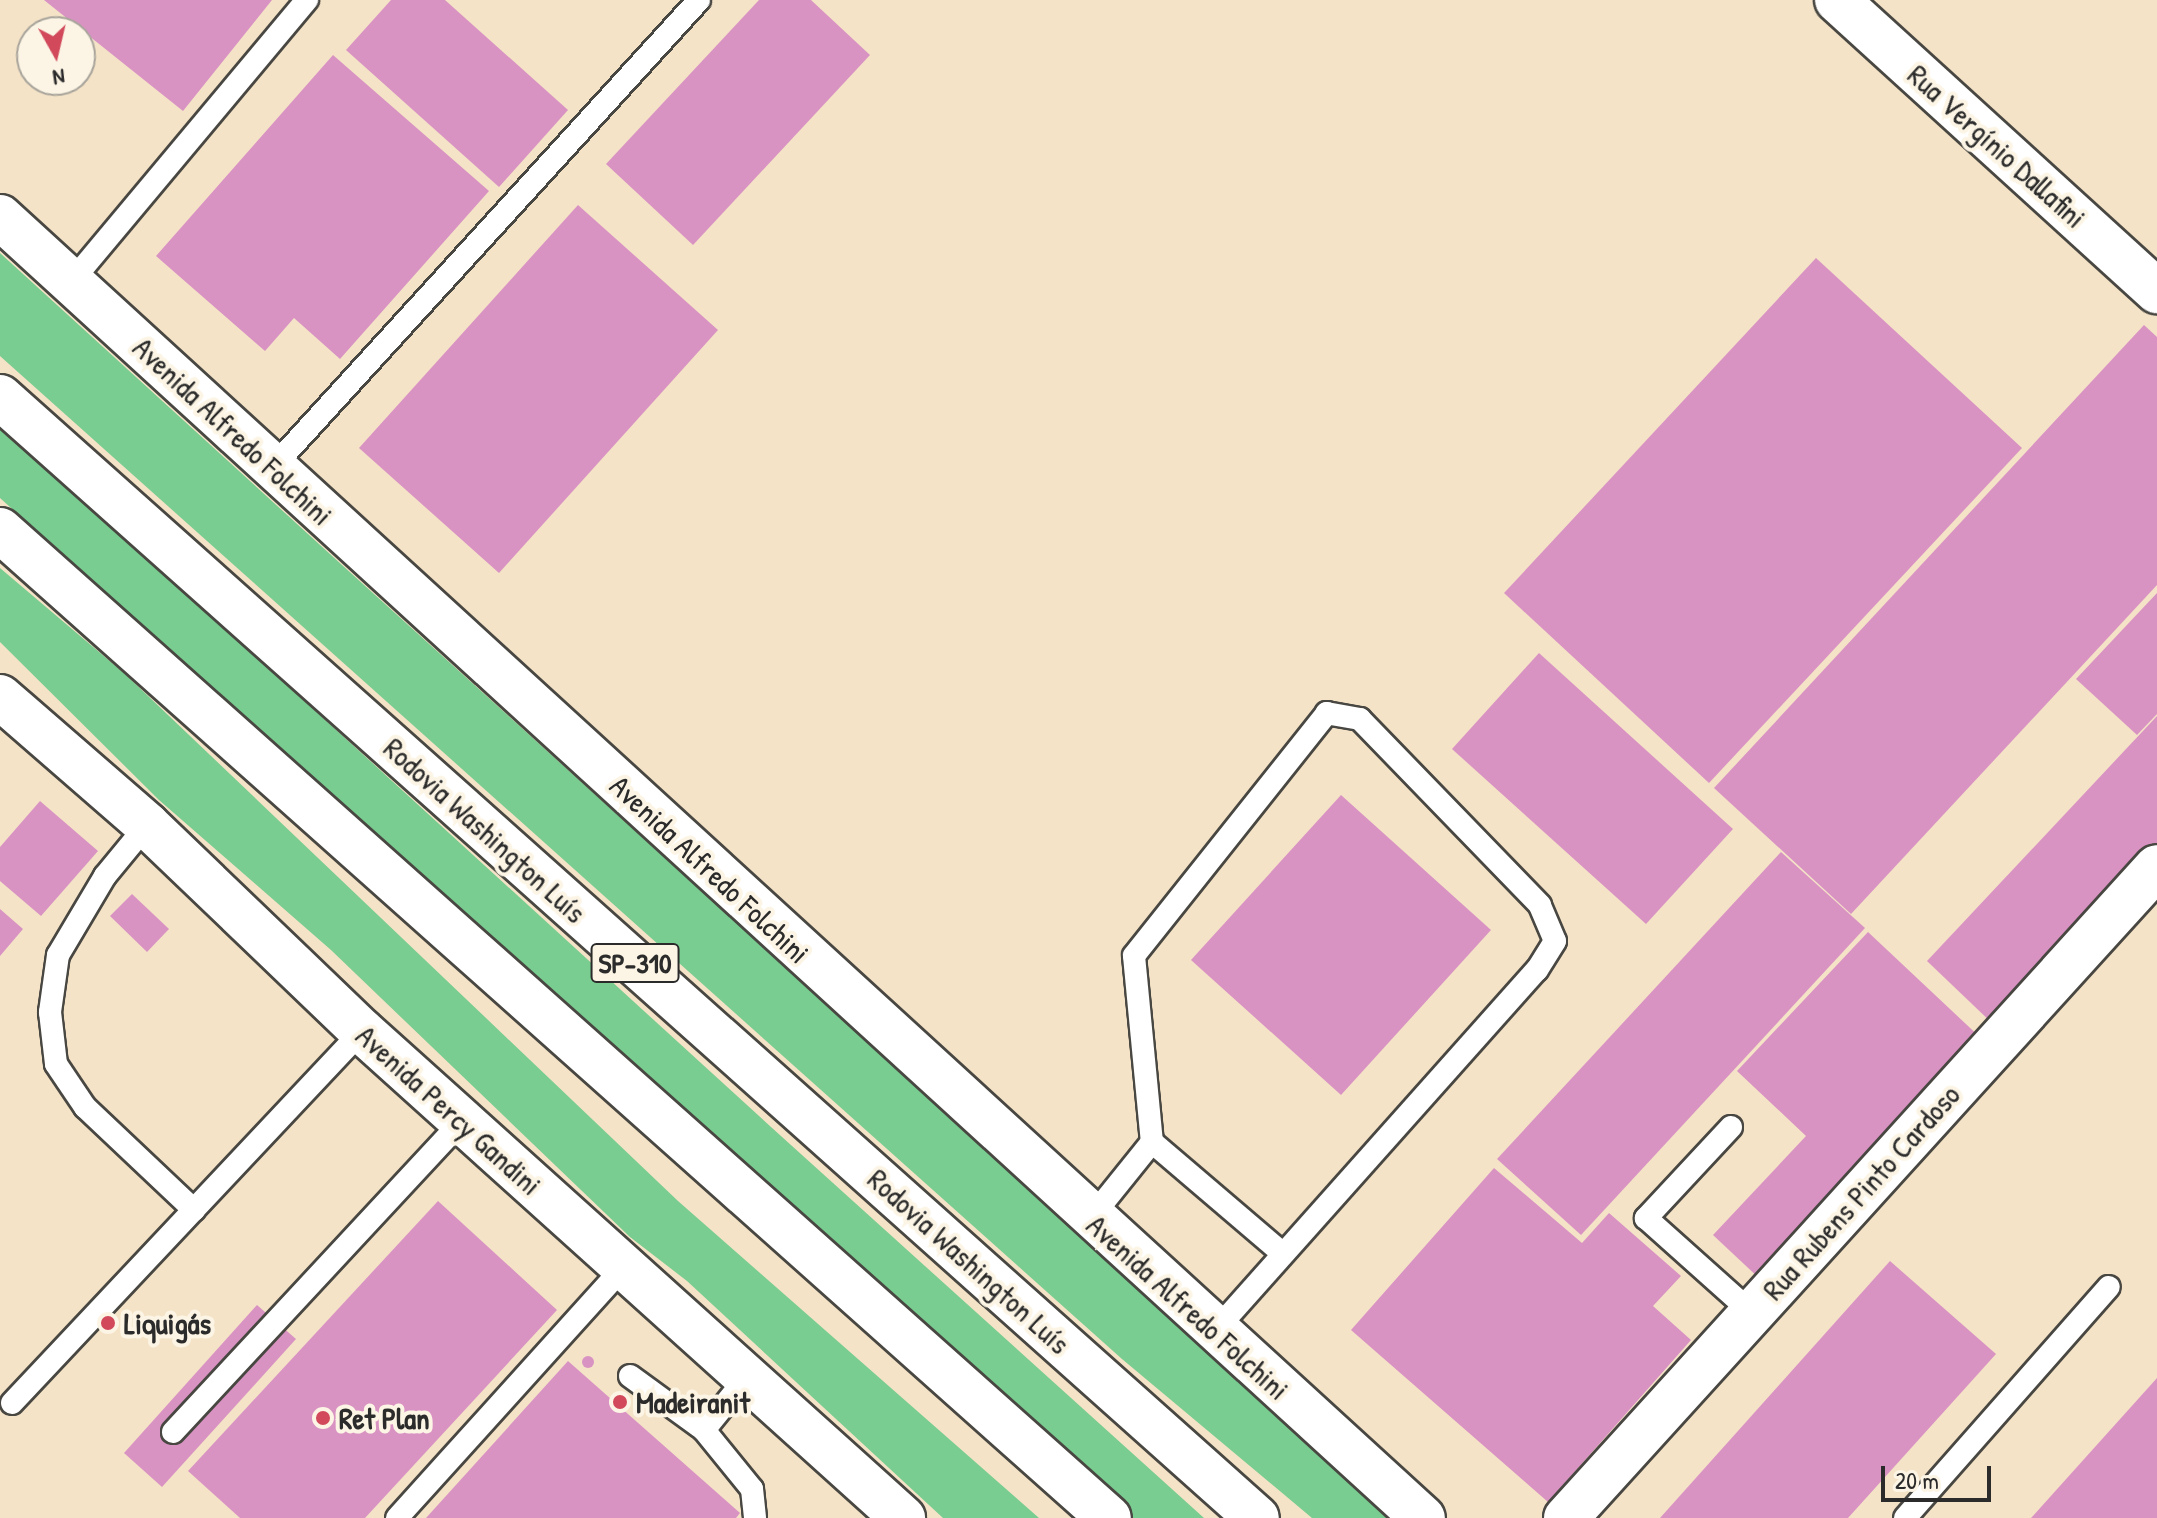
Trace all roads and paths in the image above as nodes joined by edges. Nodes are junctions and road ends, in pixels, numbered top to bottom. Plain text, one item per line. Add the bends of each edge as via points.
1 (307, 0) edge
2 (699, 0) edge
3 (1837, 0) edge
4 (0, 217) edge
5 (71, 282) junction
6 (2157, 291) edge
7 (0, 397) edge
8 (273, 467) junction
9 (0, 530) edge
10 (0, 697) edge
11 (147, 825) junction
12 (2157, 867) edge
13 (362, 1031) junction
14 (462, 1121) junction
15 (1731, 1127) dead end
16 (1152, 1142) junction
17 (194, 1210) junction
18 (1090, 1219) junction
19 (1282, 1253) junction
20 (623, 1268) junction
21 (2109, 1287) dead end
22 (1751, 1312) junction
23 (1214, 1332) junction
24 (630, 1376) dead end
25 (747, 1377) junction
26 (12, 1403) dead end
27 (704, 1430) junction
28 (173, 1432) dead end
29 (397, 1518) edge
30 (755, 1518) edge
31 (903, 1518) edge
32 (1109, 1518) edge
33 (1257, 1518) edge
34 (1423, 1518) edge
35 (1566, 1518) edge
36 (1905, 1518) edge

1 - 5 lane
2 - 8 lane
3 - 6 main road, Rua Vergínio Dallafini
4 - 5 main road, Avenida Alfredo Folchini
5 - 8 main road, Avenida Alfredo Folchini
7 - 33 main road, Rodovia Washington Luís / SP-310
8 - 18 main road, Avenida Alfredo Folchini
9 - 32 main road
10 - 11 main road, Avenida Percy Gandini
11 - 13 main road, Avenida Percy Gandini
11 - 17 lane via 105,876 58,955 50,1012 56,1064 85,1107
12 - 22 main road, Rua Rubens Pinto Cardoso
13 - 14 main road, Avenida Percy Gandini
13 - 17 lane
14 - 20 main road, Avenida Percy Gandini
14 - 28 lane
15 - 22 lane via 1646,1218
16 - 18 lane
16 - 19 lane
16 - 19 lane via 1134,956 1327,713 1360,719 1540,905 1555,941 1537,970
17 - 26 lane
18 - 23 main road, Avenida Alfredo Folchini
19 - 23 lane
20 - 25 main road, Avenida Percy Gandini
20 - 29 lane
21 - 36 lane
22 - 35 main road, Rua Rubens Pinto Cardoso
23 - 34 main road, Avenida Alfredo Folchini
24 - 27 lane
25 - 27 lane
25 - 31 main road, Avenida Percy Gandini
27 - 30 lane via 752,1489

